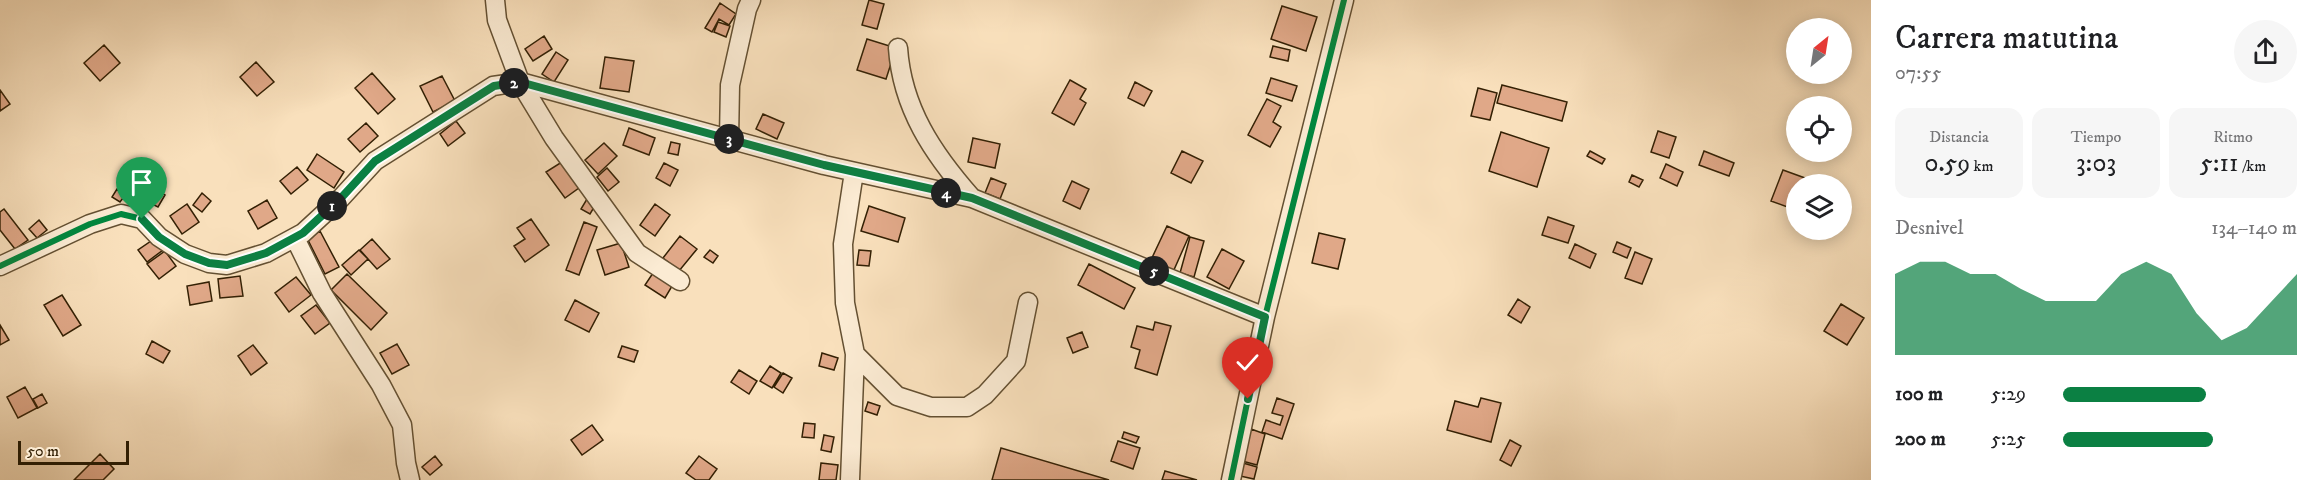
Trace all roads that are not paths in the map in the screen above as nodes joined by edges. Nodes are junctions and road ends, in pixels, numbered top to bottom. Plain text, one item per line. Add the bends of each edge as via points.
1 (495, 0) edge
2 (751, 0) edge
3 (1344, 0) edge
4 (898, 48) dead end
5 (520, 82) junction
6 (729, 139) junction
7 (854, 172) junction
8 (972, 198) junction
9 (295, 238) junction
10 (0, 266) edge
11 (680, 281) dead end
12 (1028, 302) dead end
13 (1265, 317) junction
14 (855, 354) junction
15 (410, 480) edge
16 (850, 480) edge
17 (1231, 480) edge

1 - 5 street via 497,20
2 - 6 street via 730,85
3 - 13 street
4 - 8 street via 900,74 916,120 944,167
5 - 6 street
5 - 9 street via 494,86 375,161 341,198
5 - 11 street via 554,138 637,253
6 - 7 street
7 - 8 street
7 - 14 street via 843,244 844,303
8 - 13 street
9 - 10 street via 266,253 227,265 209,263 185,254 159,237 142,219 121,214 90,224
9 - 15 street via 322,293 402,425
12 - 14 street via 1016,361 985,395 967,407 931,407 897,396
13 - 17 street
14 - 16 street

